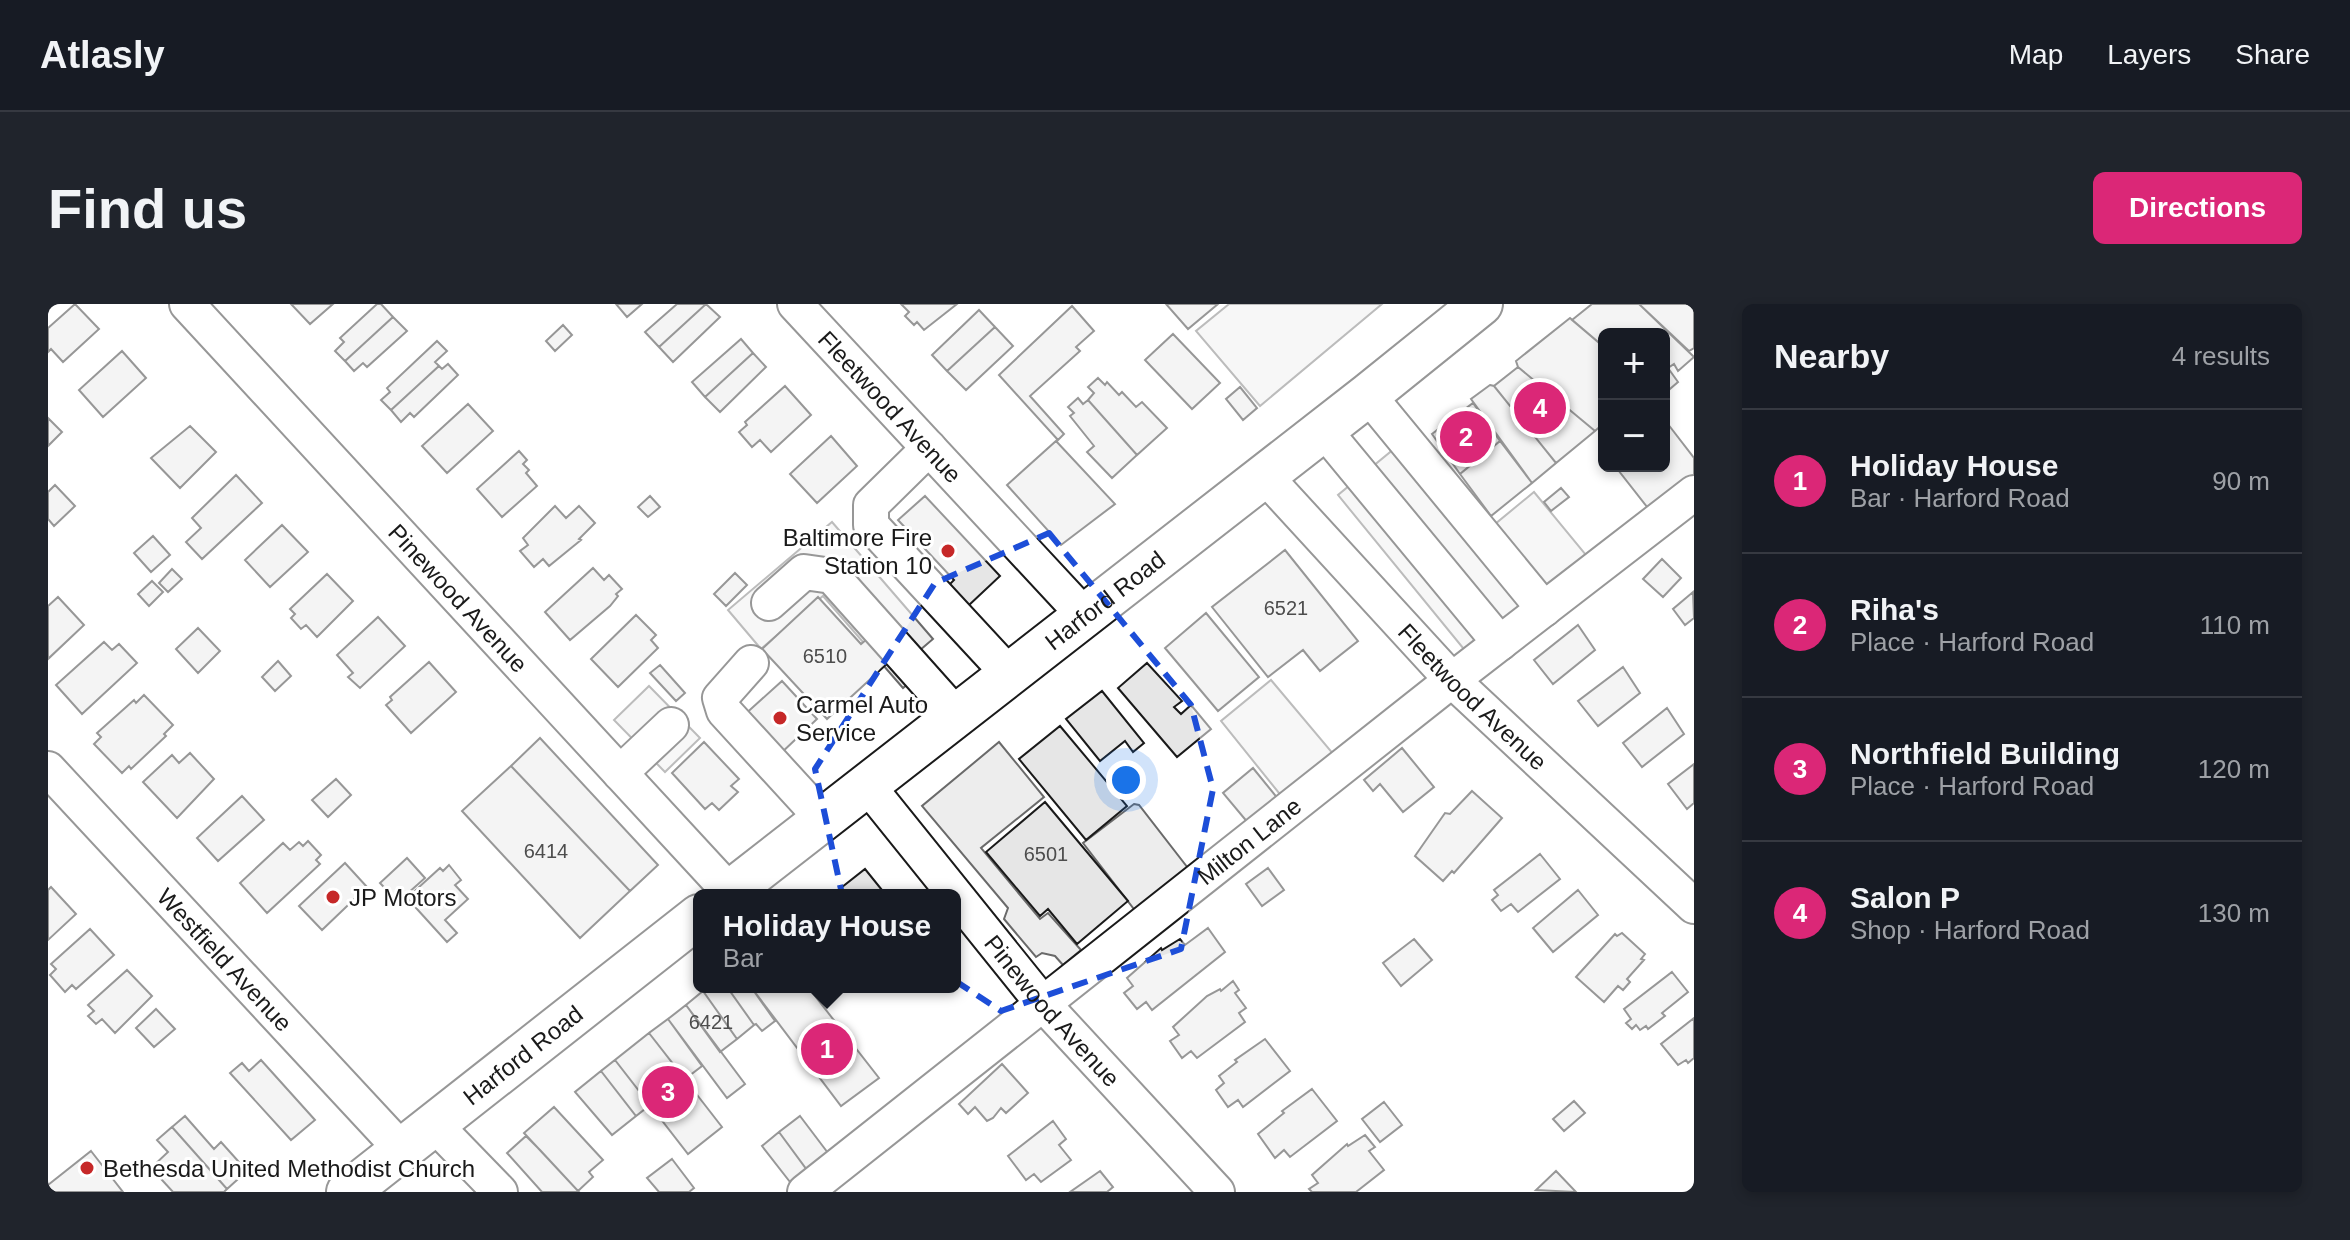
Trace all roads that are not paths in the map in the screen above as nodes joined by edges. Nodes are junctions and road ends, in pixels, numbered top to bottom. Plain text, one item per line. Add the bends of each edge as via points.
1 (187, 304) edge
2 (1481, 304) edge
3 (811, 309) edge
4 (1368, 395) junction
5 (1323, 429) junction
6 (929, 448) junction
7 (1263, 474) junction
8 (1694, 493) edge
9 (769, 603) dead end
10 (1544, 609) junction
11 (1084, 615) junction
12 (1500, 643) junction
13 (751, 663) dead end
14 (1009, 674) junction
15 (1452, 680) junction
16 (956, 715) junction
17 (671, 725) dead end
18 (48, 769) edge
19 (620, 773) junction
20 (867, 785) junction
21 (823, 819) junction
22 (709, 889) edge
23 (733, 889) edge
24 (951, 889) edge
25 (961, 902) edge
26 (1694, 906) edge
27 (693, 921) edge
28 (1044, 1005) junction
29 (434, 1124) junction
30 (402, 1150) junction
31 (348, 1192) edge
32 (500, 1192) edge
33 (805, 1192) edge
34 (1217, 1192) edge

1 - 19 street, Pinewood Avenue
2 - 4 main road, Harford Road
3 - 6 street, Fleetwood Avenue
4 - 5 main road, Harford Road
4 - 10 street
5 - 7 main road, Harford Road
5 - 12 street
6 - 11 street, Fleetwood Avenue
6 - 14 street via 871,505 871,525
7 - 11 main road, Harford Road
7 - 15 street, Fleetwood Avenue
8 - 10 street, Milton Lane
9 - 16 street via 804,572 832,576
10 - 12 street, Milton Lane
11 - 14 main road, Harford Road
12 - 15 street, Milton Lane
13 - 21 street via 720,698 724,711
14 - 16 main road, Harford Road
15 - 26 street, Fleetwood Avenue
15 - 28 street, Milton Lane
16 - 20 main road, Harford Road
17 - 19 street
18 - 30 street, Westfield Avenue
19 - 22 street, Pinewood Avenue
20 - 21 main road, Harford Road
20 - 24 street, Pinewood Avenue
21 - 23 main road, Harford Road
25 - 28 street, Pinewood Avenue
27 - 29 main road, Harford Road
28 - 33 street, Milton Lane
28 - 34 street, Pinewood Avenue
29 - 30 main road, Harford Road
29 - 32 street
30 - 31 main road, Harford Road

